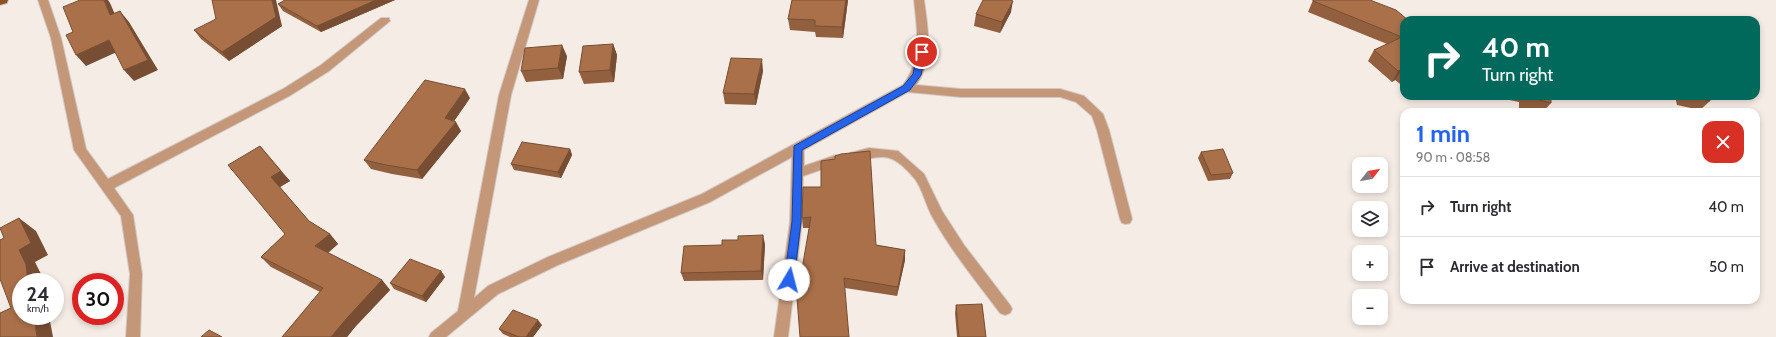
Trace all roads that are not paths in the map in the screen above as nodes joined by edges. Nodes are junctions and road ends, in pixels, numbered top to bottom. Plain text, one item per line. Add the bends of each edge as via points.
1 (43, 0) edge
2 (534, 0) edge
3 (919, 0) edge
4 (384, 21) dead end
5 (906, 88) junction
6 (798, 148) junction
7 (797, 173) junction
8 (106, 186) junction
9 (1126, 219) dead end
10 (1005, 309) dead end
11 (464, 314) junction
12 (133, 337) edge
13 (436, 337) edge
14 (781, 337) edge

1 - 8 street via 56,38 80,150
2 - 11 street via 505,95
3 - 5 street via 924,40 917,75
4 - 8 street via 325,68 287,92
5 - 6 street
5 - 9 street via 961,93 1060,93 1080,99 1097,114 1104,130
6 - 7 street
6 - 11 street via 706,198 553,261 493,290
7 - 10 street via 841,158 869,153 894,154 920,177 937,214 959,249
7 - 14 street via 796,222
8 - 12 street via 127,215 136,274
11 - 13 street

